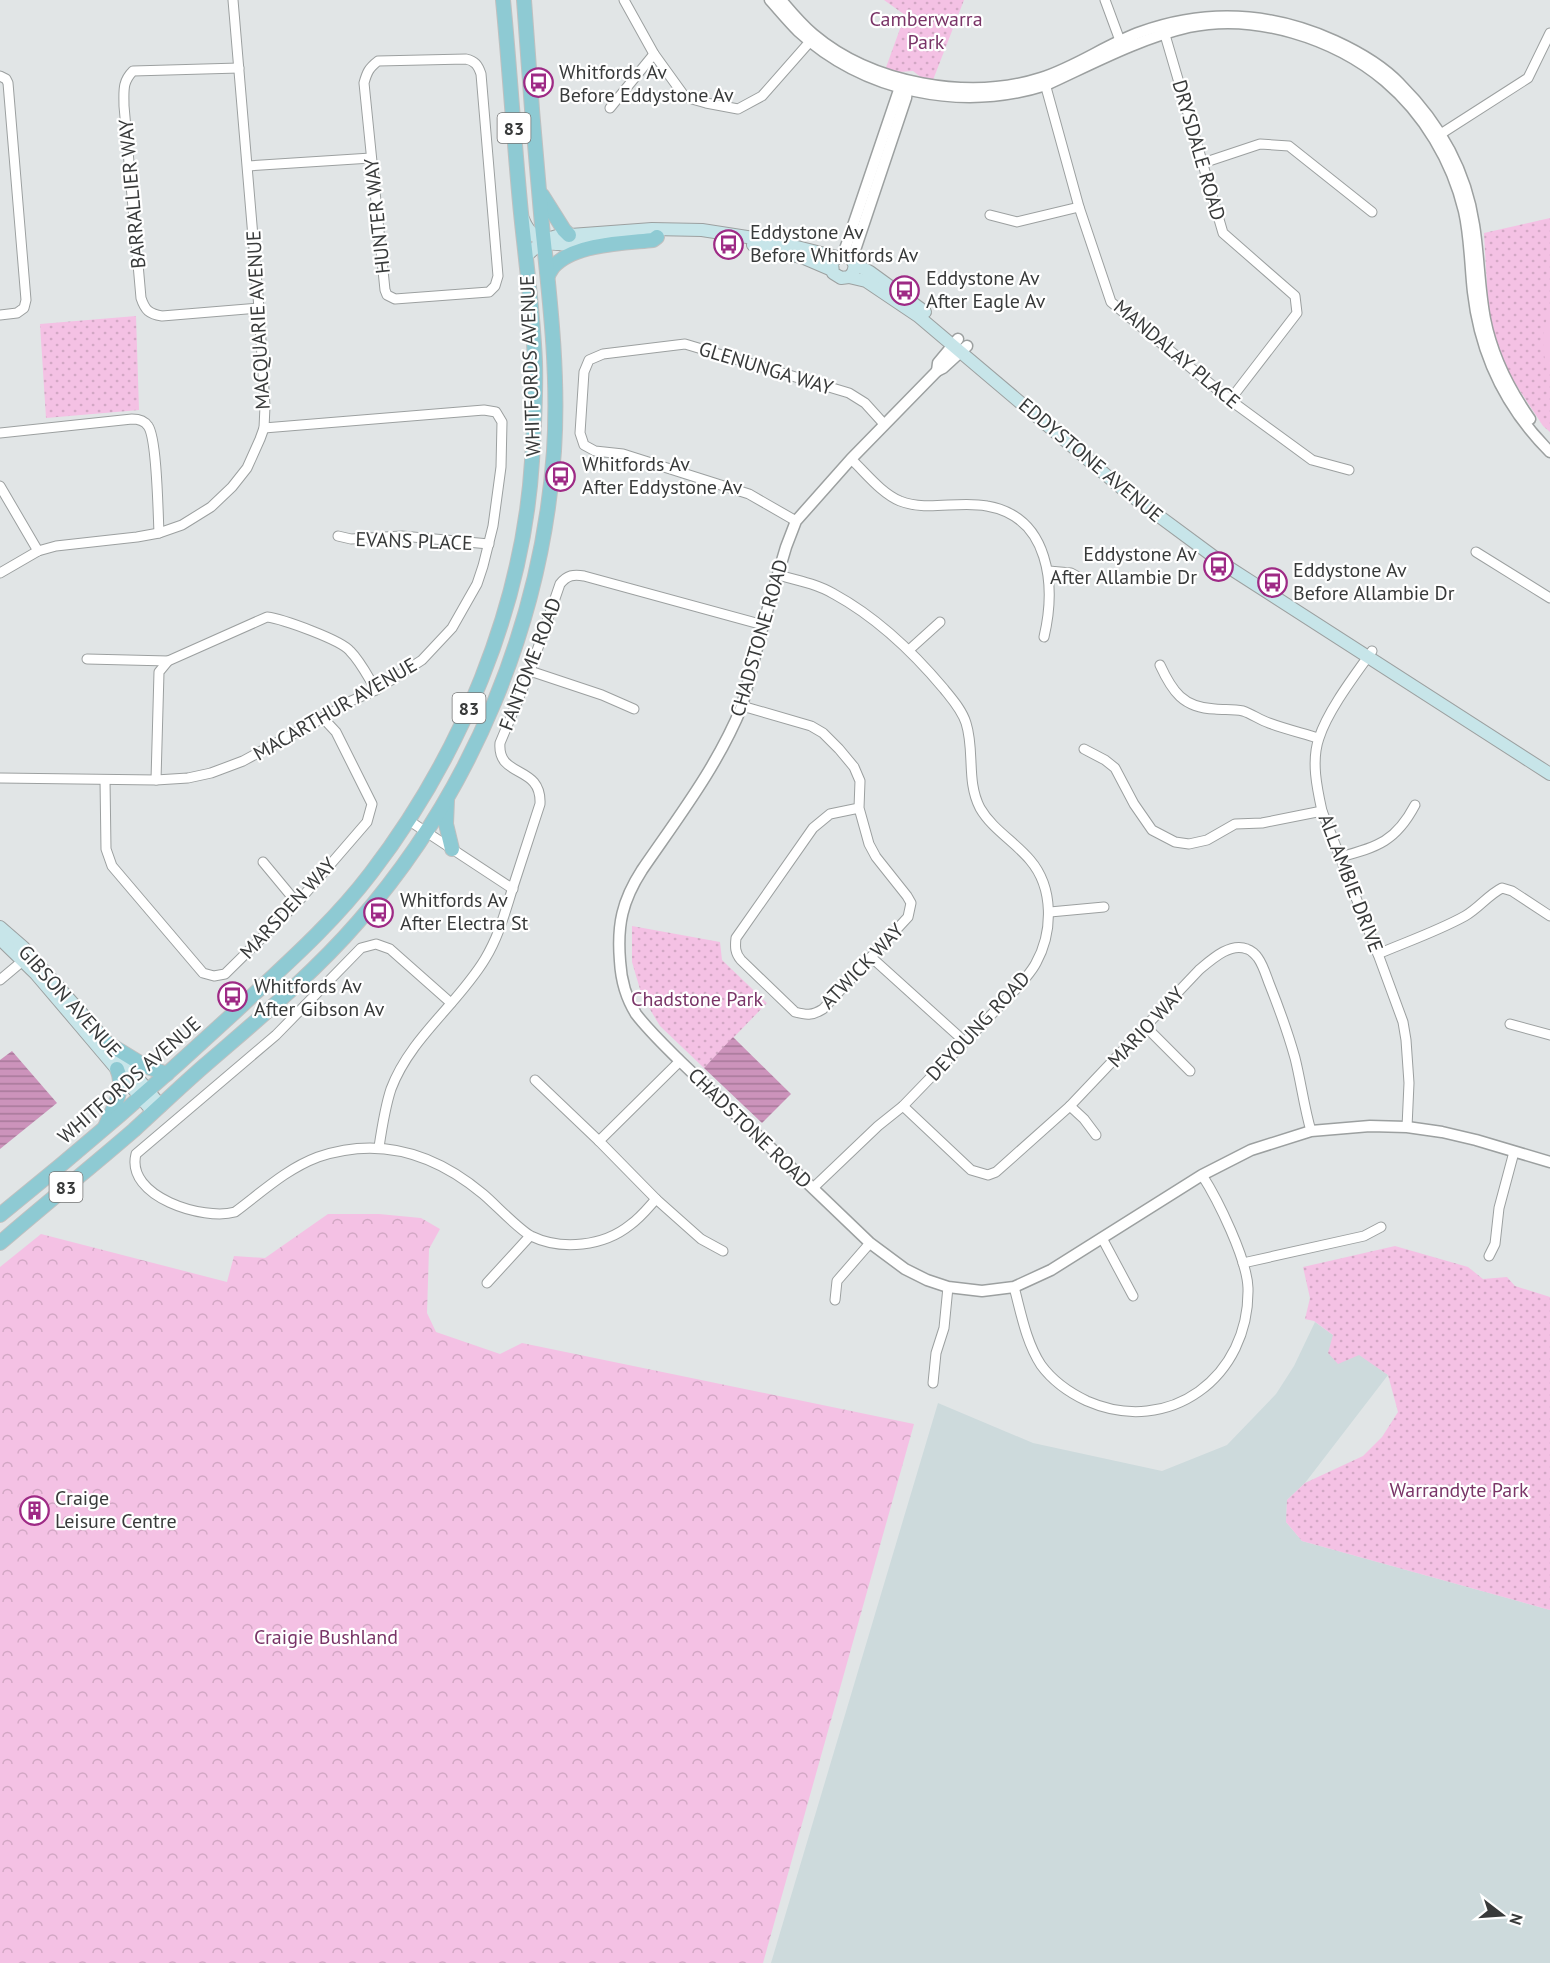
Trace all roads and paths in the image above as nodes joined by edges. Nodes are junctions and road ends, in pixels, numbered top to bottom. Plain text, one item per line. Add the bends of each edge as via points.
1 (233, 0) edge
2 (503, 0) edge
3 (524, 0) edge
4 (624, 0) edge
5 (770, 0) edge
6 (781, 0) edge
7 (1105, 0) edge
8 (1164, 30) junction
9 (1549, 37) edge
10 (813, 39) junction
11 (1122, 44) junction
12 (654, 54) junction
13 (239, 68) junction
14 (0, 76) edge
15 (1045, 81) junction
16 (906, 85) junction
17 (610, 108) dead end
18 (1438, 136) junction
19 (371, 158) junction
20 (1203, 163) junction
21 (248, 166) junction
22 (539, 190) junction
23 (1080, 207) junction
24 (1372, 212) dead end
25 (521, 215) junction
26 (990, 215) dead end
27 (569, 235) junction
28 (657, 237) junction
29 (544, 242) junction
30 (526, 256) junction
31 (847, 259) junction
32 (832, 270) junction
33 (548, 275) junction
34 (849, 277) junction
35 (259, 308) junction
36 (0, 315) edge
37 (960, 346) junction
38 (1230, 400) junction
39 (884, 424) junction
40 (264, 428) junction
41 (0, 433) edge
42 (1550, 442) edge
43 (1550, 452) edge
44 (851, 459) junction
45 (1349, 470) dead end
46 (0, 486) edge
47 (796, 521) junction
48 (159, 533) junction
49 (338, 536) dead end
50 (489, 544) junction
51 (38, 551) junction
52 (1476, 552) dead end
53 (1049, 572) junction
54 (0, 573) edge
55 (778, 575) junction
56 (1084, 580) dead end
57 (1550, 598) edge
58 (940, 622) dead end
59 (763, 625) junction
60 (1044, 637) dead end
61 (909, 650) junction
62 (1370, 654) junction
63 (87, 659) dead end
64 (168, 661) junction
65 (1160, 665) dead end
66 (530, 671) junction
67 (376, 690) junction
68 (742, 705) junction
69 (634, 709) dead end
70 (323, 718) junction
71 (1318, 738) junction
72 (1084, 749) dead end
73 (1550, 765) edge
74 (1550, 774) edge
75 (0, 778) edge
76 (105, 780) junction
77 (156, 780) junction
78 (447, 798) junction
79 (1415, 805) dead end
80 (859, 808) junction
81 (1322, 811) junction
82 (408, 820) junction
83 (426, 832) junction
84 (452, 849) junction
85 (1340, 857) junction
86 (263, 862) dead end
87 (513, 889) junction
88 (297, 903) junction
89 (1104, 907) dead end
90 (1050, 912) junction
91 (1550, 916) edge
92 (0, 927) edge
93 (0, 939) edge
94 (1378, 954) junction
95 (871, 957) junction
96 (26, 958) junction
97 (0, 980) edge
98 (451, 1003) junction
99 (1510, 1024) dead end
100 (1146, 1027) junction
101 (1550, 1035) edge
102 (964, 1041) junction
103 (109, 1044) junction
104 (680, 1061) junction
105 (117, 1069) junction
106 (1190, 1071) dead end
107 (167, 1074) junction
108 (535, 1080) dead end
109 (144, 1094) junction
110 (1070, 1106) junction
111 (903, 1107) junction
112 (157, 1109) junction
113 (1407, 1127) junction
114 (104, 1129) junction
115 (1311, 1131) junction
116 (1096, 1135) dead end
117 (599, 1141) junction
118 (379, 1147) junction
119 (1514, 1152) junction
120 (1550, 1162) edge
121 (1202, 1175) junction
122 (813, 1188) junction
123 (656, 1199) junction
124 (0, 1215) edge
125 (1381, 1227) dead end
126 (530, 1236) junction
127 (1102, 1238) junction
128 (0, 1243) edge
129 (870, 1243) junction
130 (723, 1251) dead end
131 (1489, 1256) dead end
132 (1242, 1263) junction
133 (487, 1283) dead end
134 (948, 1287) junction
135 (1014, 1287) junction
136 (1132, 1296) dead end
137 (835, 1300) dead end
138 (933, 1383) dead end

1 - 13 street, MACQUARIE AVENUE
2 - 25 main road, WHITFORDS AVENUE / 83
3 - 22 main road, WHITFORDS AVENUE / 83
4 - 12 street
5 - 10 street via 796,30
6 - 10 street
7 - 11 street
8 - 11 street
8 - 18 street via 1190,19 1243,16 1285,22 1320,34 1351,48 1398,81
8 - 20 street, DRYSDALE ROAD
9 - 18 street via 1528,78
10 - 12 street via 762,96 738,109 685,97
10 - 16 street
11 - 15 street
12 - 17 street
13 - 21 street, MACQUARIE AVENUE
13 - 35 street, BARRALLIER WAY via 133,71 123,84 125,117 141,298 146,310 162,316
14 - 36 street via 8,83 26,300 24,309
15 - 16 street via 965,88
15 - 23 street, MANDALAY PLACE
16 - 31 street
18 - 42 street via 1456,164 1470,205 1485,319 1499,365 1524,410
18 - 43 street via 1464,211 1477,316 1490,362 1513,408
19 - 19 street, HUNTER WAY via 387,295 402,299 489,292 495,286 498,268 479,66 466,59 378,61 369,68 364,83
19 - 21 street
20 - 24 street via 1260,144 1289,146
20 - 38 street, DRYSDALE ROAD via 1223,233 1294,296 1297,314
21 - 35 street, MACQUARIE AVENUE
22 - 27 main road
22 - 29 main road, WHITFORDS AVENUE / 83
23 - 26 street via 1017,222
23 - 38 street, MANDALAY PLACE via 1110,302
25 - 29 main road via 534,237
25 - 30 main road, WHITFORDS AVENUE / 83
27 - 29 main road, EDDYSTONE AVENUE
27 - 31 main road, EDDYSTONE AVENUE via 652,228 702,230 773,241
28 - 29 main road via 558,245
28 - 32 main road via 739,242 804,258
28 - 33 main road via 590,248 555,264
29 - 30 main road, EDDYSTONE AVENUE
29 - 33 main road, WHITFORDS AVENUE / 83
30 - 82 main road, WHITFORDS AVENUE / 83 via 535,366 534,431 520,550 499,632 481,681 445,759
31 - 32 main road via 832,263
31 - 34 main road via 854,271
31 - 37 main road, EDDYSTONE AVENUE via 907,298
32 - 34 main road via 839,278
33 - 78 main road, WHITFORDS AVENUE / 83 via 554,451 536,575 498,695
34 - 37 main road, EDDYSTONE AVENUE via 877,287
35 - 40 street, MACQUARIE AVENUE
37 - 39 street, CHADSTONE ROAD via 944,368
37 - 62 main road, EDDYSTONE AVENUE via 1188,529
38 - 45 street, MANDALAY PLACE via 1312,460
39 - 44 street, CHADSTONE ROAD
39 - 47 street, GLENUNGA WAY via 865,403 849,393 685,344 603,354 589,360 584,372 580,433 584,445 595,452 623,454 748,494
40 - 48 street, MACQUARIE AVENUE via 247,468 232,487 211,507 182,525
40 - 50 street, MACARTHUR AVENUE via 496,412 502,422 501,467
41 - 48 street via 132,419 147,424 154,455
44 - 47 street, CHADSTONE ROAD
44 - 53 street via 899,500 922,506 972,504 1003,511 1029,530
46 - 51 street
47 - 55 street, CHADSTONE ROAD
48 - 51 street, MACQUARIE AVENUE
49 - 50 street, EVANS PLACE via 402,536
50 - 67 street, MACARTHUR AVENUE via 477,584 452,628 422,660
51 - 54 street, MACQUARIE AVENUE
52 - 57 street
53 - 56 street via 1071,573
53 - 60 street via 1049,616
55 - 59 street, CHADSTONE ROAD
55 - 61 street, DEYOUNG ROAD via 834,594
58 - 61 street
59 - 66 street, FANTOME ROAD via 575,574 560,584
59 - 68 street, CHADSTONE ROAD
61 - 90 street, DEYOUNG ROAD via 957,705 966,723 973,790 981,809 1032,862 1044,884
62 - 71 street, ALLAMBIE DRIVE
62 - 73 main road, EDDYSTONE AVENUE
62 - 74 main road, EDDYSTONE AVENUE
63 - 64 street
64 - 67 street via 267,616 284,619 348,648
64 - 77 street via 159,672
65 - 71 street via 1170,687 1192,704 1243,712
66 - 69 street
66 - 87 street, FANTOME ROAD via 499,751 505,763 533,780 541,793
67 - 70 street, MACARTHUR AVENUE
68 - 80 street, ATWICK WAY via 823,733 854,767 860,781
68 - 104 street, CHADSTONE ROAD via 711,769 632,886 620,919 618,937 625,991 649,1030
70 - 77 street, MACARTHUR AVENUE via 243,761 212,773
70 - 88 street, MARSDEN WAY via 336,732 372,804 367,822
71 - 81 street, ALLAMBIE DRIVE via 1316,787
72 - 81 street via 1115,768 1152,830 1175,842 1208,840 1234,824 1262,823
75 - 76 street, MACARTHUR AVENUE
76 - 77 street, MACARTHUR AVENUE
76 - 88 street, MARSDEN WAY via 106,849 112,866 204,973 225,974
78 - 83 main road, WHITFORDS AVENUE / 83
78 - 84 main road via 446,824
79 - 85 street via 1396,834 1371,848
80 - 95 street, ATWICK WAY via 876,857 911,903 908,917
80 - 95 street, ATWICK WAY via 830,814 813,828 741,929 735,946 741,960 795,1012 806,1015 823,1009
81 - 85 street, ALLAMBIE DRIVE
82 - 83 street
82 - 107 main road, WHITFORDS AVENUE / 83 via 371,873 314,939
83 - 84 street
83 - 112 main road, WHITFORDS AVENUE / 83 via 383,892 325,957
84 - 87 street
85 - 94 street, ALLAMBIE DRIVE
86 - 88 street
87 - 98 street, FANTOME ROAD via 496,939 471,980
89 - 90 street
90 - 102 street, DEYOUNG ROAD via 1036,964
91 - 94 street via 1502,888 1464,917
92 - 96 main road, GIBSON AVENUE via 17,941
93 - 96 main road, GIBSON AVENUE
94 - 113 street, ALLAMBIE DRIVE via 1403,1022 1409,1083
95 - 102 street
96 - 97 street
96 - 103 main road, GIBSON AVENUE
96 - 105 main road, GIBSON AVENUE
98 - 118 street, FANTOME ROAD via 399,1072 385,1112
98 - 118 street via 390,949 376,944 361,948 276,1035 136,1154 134,1162 135,1171 153,1194 177,1206 227,1215 287,1172 316,1158
99 - 101 street
100 - 106 street
100 - 110 street, MARIO WAY
100 - 115 street, MARIO WAY via 1198,970 1228,950 1248,949 1257,956 1279,1008
102 - 111 street, DEYOUNG ROAD
103 - 107 main road via 145,1066
103 - 109 main road, GIBSON AVENUE
104 - 117 street
104 - 122 street, CHADSTONE ROAD
105 - 109 main road, GIBSON AVENUE
105 - 114 main road via 120,1092
107 - 109 main road, WHITFORDS AVENUE / 83
108 - 117 street
109 - 112 main road, GIBSON AVENUE
109 - 114 main road, WHITFORDS AVENUE / 83
110 - 111 street, MARIO WAY via 988,1175 971,1170
110 - 116 street
111 - 122 street, DEYOUNG ROAD
112 - 128 main road, WHITFORDS AVENUE / 83
113 - 115 street, CHADSTONE ROAD
113 - 119 street, CHADSTONE ROAD via 1465,1137
114 - 124 main road, WHITFORDS AVENUE / 83
115 - 121 street, CHADSTONE ROAD via 1251,1150
117 - 123 street
118 - 126 street via 418,1156 455,1173
119 - 120 street, CHADSTONE ROAD
119 - 131 street via 1499,1208 1495,1245
121 - 127 street, CHADSTONE ROAD
121 - 132 street via 1216,1197
122 - 129 street, CHADSTONE ROAD
123 - 126 street via 630,1225 594,1242 573,1245
123 - 130 street via 701,1239
125 - 132 street via 1364,1236
126 - 133 street
127 - 135 street, CHADSTONE ROAD via 1051,1270
127 - 136 street
129 - 134 street, CHADSTONE ROAD via 905,1269
129 - 137 street via 837,1281
132 - 135 street via 1248,1287 1246,1309 1242,1333 1231,1358 1211,1383 1191,1398 1136,1413 1103,1408 1058,1383 1041,1365 1027,1337
134 - 135 street, CHADSTONE ROAD via 982,1291
134 - 138 street

